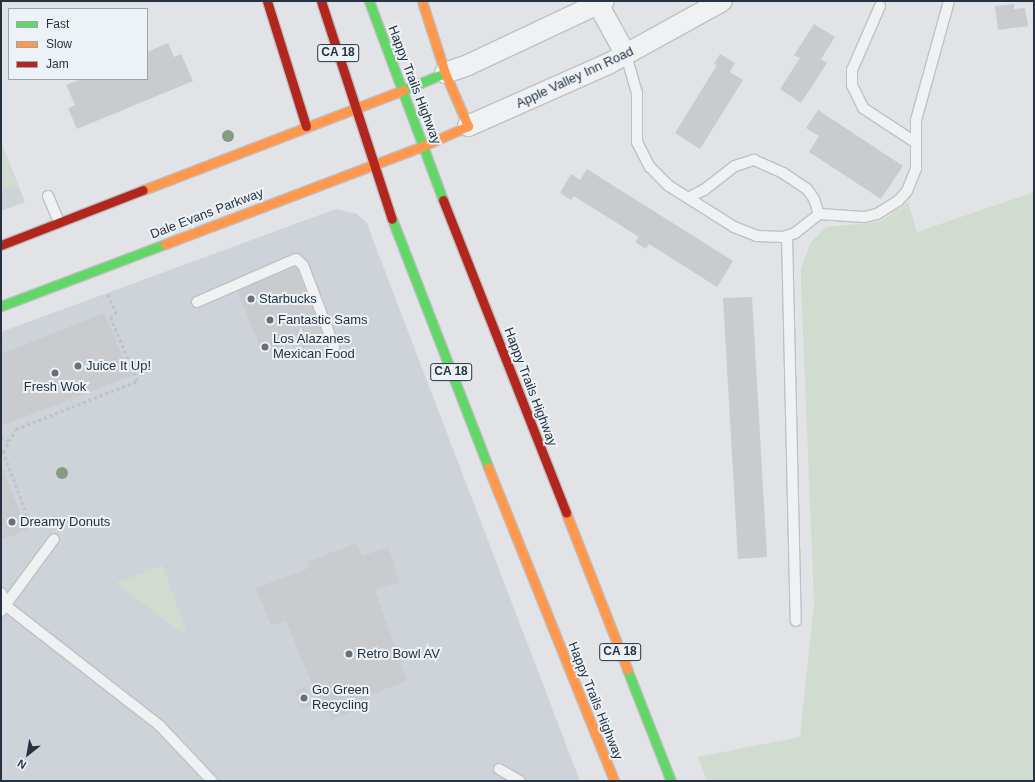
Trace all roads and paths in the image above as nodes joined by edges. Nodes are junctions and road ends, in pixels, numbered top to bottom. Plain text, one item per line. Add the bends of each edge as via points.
1 (267, 1) edge
2 (321, 1) edge
3 (369, 1) edge
4 (422, 1) edge
5 (722, 1) edge
6 (949, 1) edge
7 (601, 2) edge
8 (880, 6) dead end
9 (626, 55) junction
10 (445, 73) junction
11 (403, 90) junction
12 (355, 106) junction
13 (306, 126) junction
14 (468, 126) junction
15 (915, 142) junction
16 (423, 146) junction
17 (374, 165) junction
18 (48, 196) dead end
19 (688, 198) junction
20 (819, 214) junction
21 (58, 222) junction
22 (787, 236) junction
23 (1, 245) edge
24 (108, 295) dead end
25 (197, 302) dead end
26 (1, 306) edge
27 (334, 346) dead end
28 (1, 437) edge
29 (9, 441) junction
30 (31, 528) dead end
31 (54, 539) dead end
32 (1, 593) edge
33 (3, 606) edge
34 (796, 621) dead end
35 (498, 769) dead end
36 (212, 781) edge
37 (520, 781) edge
38 (614, 781) edge
39 (671, 781) edge

1 - 13 main road
2 - 12 main road, Happy Trails Highway / CA 18
3 - 11 main road, Happy Trails Highway / CA 18
4 - 10 main road
5 - 9 street, Apple Valley Inn Road
6 - 15 lane via 916,120
7 - 9 street
7 - 10 street via 468,65
8 - 15 lane via 852,70 852,85 863,108
9 - 14 street, Apple Valley Inn Road
9 - 19 lane via 637,93 639,150 657,175
10 - 11 main road
10 - 14 main road
11 - 12 main road
11 - 16 main road, Happy Trails Highway / CA 18
12 - 13 main road
12 - 17 main road, Happy Trails Highway / CA 18
13 - 21 main road
14 - 16 main road, Apple Valley Inn Road
15 - 20 lane via 916,169 913,180 907,191 888,209 864,217
16 - 17 main road, Dale Evans Parkway
16 - 39 main road, Happy Trails Highway / CA 18
17 - 26 main road, Dale Evans Parkway
17 - 38 main road, Happy Trails Highway / CA 18 via 531,579
18 - 21 lane
19 - 20 lane via 704,190 735,166 754,160 783,173 807,189
19 - 22 lane via 746,233 770,238
20 - 22 lane
21 - 23 main road
22 - 34 lane
24 - 29 path via 116,314 110,317 137,381 16,429
25 - 27 lane via 296,259 304,265
28 - 29 path
29 - 30 path via 3,452
31 - 33 lane
32 - 33 lane
33 - 36 lane via 160,726
35 - 37 lane

